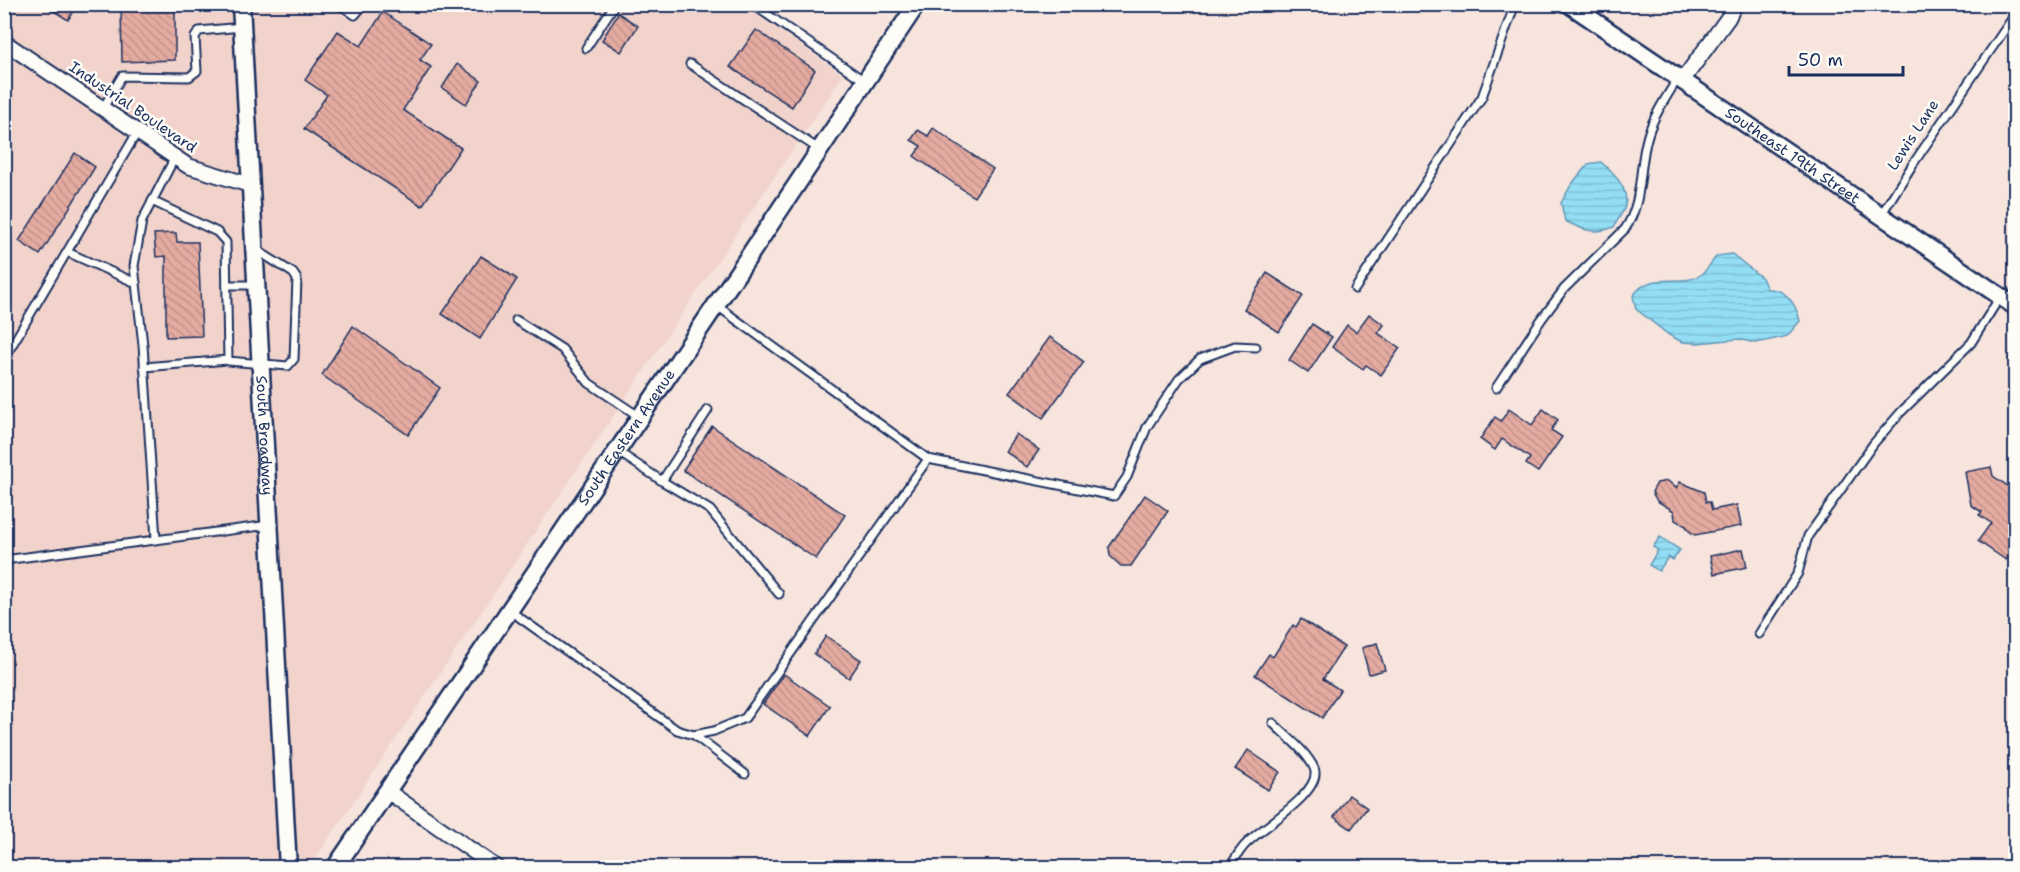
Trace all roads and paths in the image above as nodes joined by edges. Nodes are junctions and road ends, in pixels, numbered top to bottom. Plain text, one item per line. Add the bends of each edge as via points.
1 (241, 4) edge
2 (339, 4) edge
3 (364, 4) edge
4 (615, 4) edge
5 (752, 4) edge
6 (917, 4) edge
7 (1515, 4) edge
8 (1569, 4) edge
9 (1735, 4) edge
10 (2016, 13) edge
11 (242, 27) junction
12 (4, 42) edge
13 (586, 48) dead end
14 (690, 64) dead end
15 (1680, 80) junction
16 (866, 82) junction
17 (103, 108) junction
18 (138, 131) junction
19 (820, 150) junction
20 (175, 157) junction
21 (250, 185) junction
22 (152, 201) junction
23 (1881, 215) junction
24 (254, 249) junction
25 (67, 252) junction
26 (136, 283) junction
27 (227, 285) junction
28 (256, 285) junction
29 (1355, 290) dead end
30 (2000, 297) junction
31 (716, 305) junction
32 (2016, 307) edge
33 (516, 320) dead end
34 (1256, 348) dead end
35 (4, 359) edge
36 (228, 360) junction
37 (261, 364) junction
38 (144, 367) junction
39 (1496, 388) dead end
40 (708, 410) dead end
41 (640, 417) junction
42 (617, 451) junction
43 (928, 459) junction
44 (662, 481) junction
45 (269, 525) junction
46 (156, 540) junction
47 (4, 560) edge
48 (779, 594) dead end
49 (509, 610) junction
50 (1759, 634) dead end
51 (1273, 723) dead end
52 (694, 735) junction
53 (745, 774) dead end
54 (387, 792) junction
55 (288, 867) edge
56 (335, 867) edge
57 (497, 867) edge
58 (1230, 867) edge

1 - 11 street, South Broadway
2 - 3 lane via 356,15
4 - 13 lane
5 - 16 lane
6 - 16 street, South Eastern Avenue
7 - 29 lane via 1482,97
8 - 15 street, Southeast 19th Street
9 - 15 street
10 - 23 lane, Lewis Lane
11 - 17 lane via 199,30 195,37 197,71 189,77 122,76
11 - 21 street, South Broadway
12 - 17 street, Industrial Boulevard
14 - 19 lane
15 - 23 street, Southeast 19th Street
15 - 39 lane via 1657,113 1648,135 1633,218 1564,289
16 - 19 street, South Eastern Avenue
17 - 18 street, Industrial Boulevard
18 - 20 street, Industrial Boulevard
18 - 25 lane
19 - 31 street, South Eastern Avenue
20 - 21 street, Industrial Boulevard
20 - 22 lane
21 - 24 street, South Broadway
22 - 26 lane via 142,221 134,266
22 - 27 lane via 217,232 226,243
23 - 30 street, Southeast 19th Street
24 - 28 street, South Broadway
24 - 37 lane via 297,279 294,359 288,366
25 - 26 lane
25 - 35 lane
26 - 38 lane
27 - 28 lane
27 - 36 lane
28 - 37 street, South Broadway
30 - 32 street, Southeast 19th Street
30 - 50 lane via 1971,343 1874,443 1808,536 1798,573
31 - 41 street, South Eastern Avenue
31 - 43 lane
33 - 41 lane via 562,349 589,383
34 - 43 lane via 1235,346 1200,359 1179,379 1147,427 1127,477 1114,496
36 - 37 lane
36 - 38 lane
37 - 45 street, South Broadway
38 - 46 lane
40 - 44 lane
41 - 42 street, South Eastern Avenue
42 - 44 lane
42 - 49 street, South Eastern Avenue
43 - 52 lane via 745,718
44 - 48 lane via 710,510
45 - 46 lane
45 - 55 street, South Broadway
46 - 47 lane
49 - 52 lane via 677,730
49 - 54 street, South Eastern Avenue
51 - 58 lane via 1309,760 1316,779 1309,792 1250,840
52 - 53 lane
54 - 56 street, South Eastern Avenue
54 - 57 street

